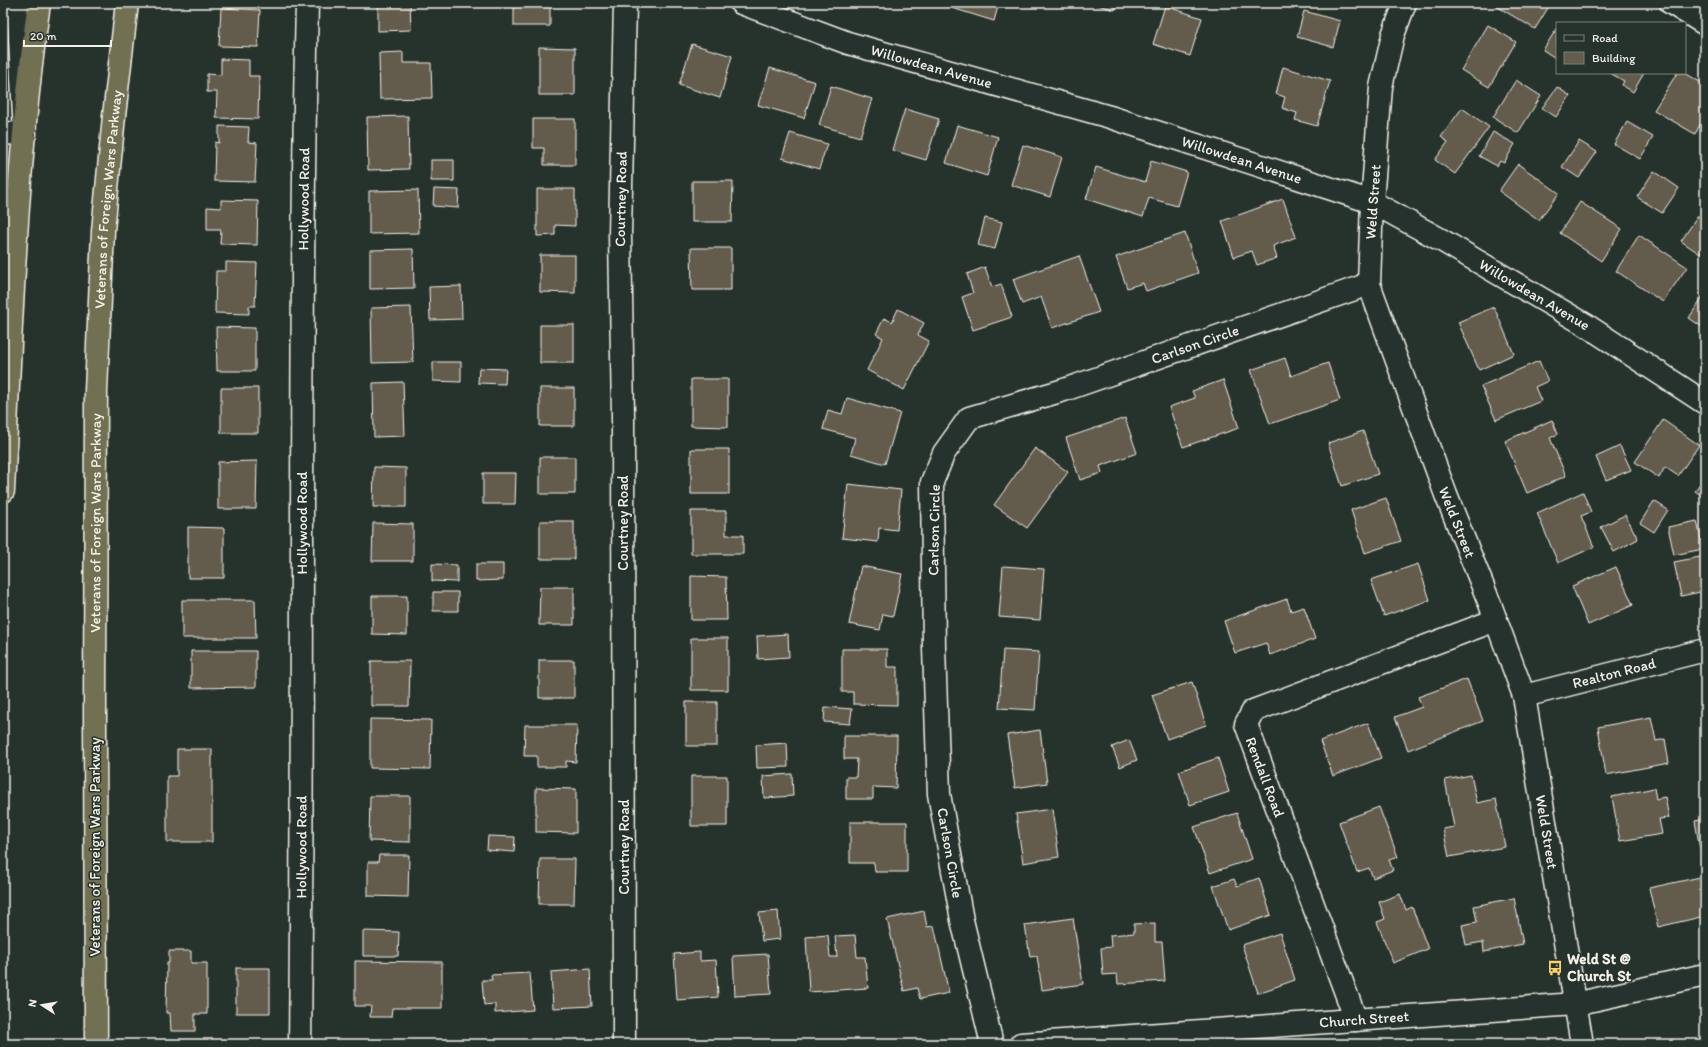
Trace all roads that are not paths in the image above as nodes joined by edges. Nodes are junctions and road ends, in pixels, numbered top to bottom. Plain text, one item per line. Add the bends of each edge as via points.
1 (18, 3) edge
2 (40, 3) edge
3 (127, 3) edge
4 (307, 3) edge
5 (625, 3) edge
6 (741, 3) edge
7 (1405, 3) edge
8 (1671, 3) edge
9 (1705, 24) edge
10 (3, 133) edge
11 (25, 134) junction
12 (1372, 202) junction
13 (1369, 284) junction
14 (1705, 403) edge
15 (3, 491) edge
16 (1496, 620) junction
17 (1705, 650) edge
18 (1524, 696) junction
19 (1705, 975) edge
20 (1575, 1004) junction
21 (1356, 1020) junction
22 (96, 1044) edge
23 (300, 1044) edge
24 (624, 1044) edge
25 (992, 1044) edge
26 (1021, 1044) edge
27 (1582, 1044) edge

1 - 11 street
2 - 11 highway
3 - 22 highway, Veterans of Foreign Wars Parkway via 103,231 96,391
4 - 23 street, Hollywood Road via 302,346
5 - 24 street, Courtney Road via 620,234 623,416
6 - 12 street, Willowdean Avenue via 848,43 1110,117
7 - 12 street, Weld Street via 1393,35 1381,87
8 - 9 street
10 - 11 street
11 - 15 highway via 16,230
12 - 13 street, Weld Street
12 - 14 street, Willowdean Avenue via 1586,325
13 - 16 street, Weld Street via 1446,496
13 - 25 street, Carlson Circle via 1064,390 969,418 944,453 932,482 939,794 962,920
16 - 18 street, Weld Street
16 - 21 street, Rendall Road via 1253,711 1246,724
17 - 18 street, Realton Road
18 - 20 street, Weld Street
19 - 20 street, Church Street
20 - 21 street, Church Street
20 - 27 street, Weld Street
21 - 26 street, Church Street

